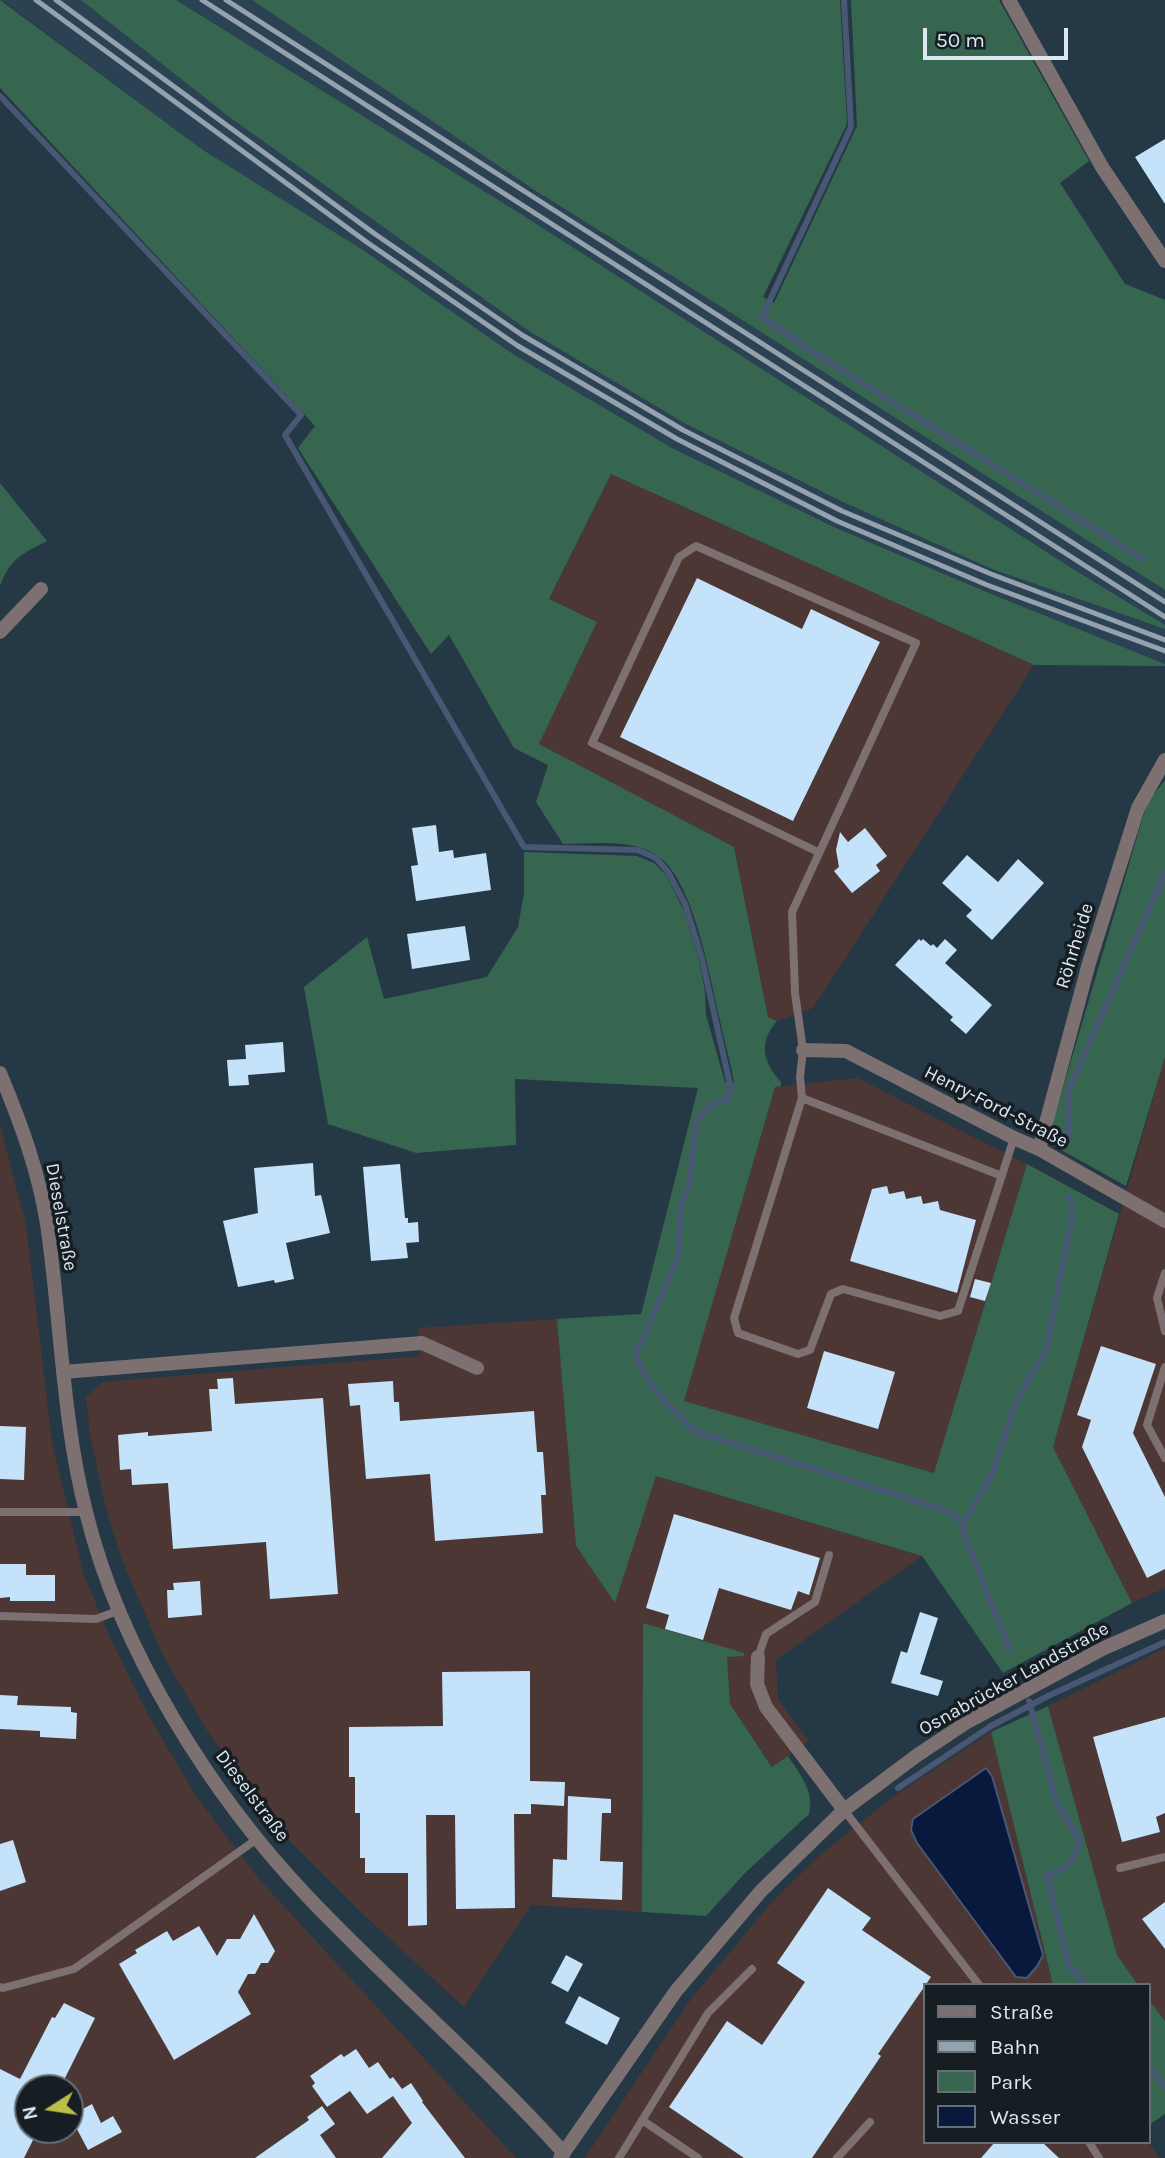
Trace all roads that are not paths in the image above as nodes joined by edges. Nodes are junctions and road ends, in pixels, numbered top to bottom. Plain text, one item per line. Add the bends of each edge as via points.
1 (1009, 0) edge
2 (1165, 261) edge
3 (41, 589) dead end
4 (0, 632) edge
5 (1165, 760) edge
6 (818, 852) junction
7 (803, 1050) junction
8 (0, 1073) edge
9 (802, 1098) junction
10 (1014, 1138) junction
11 (1039, 1149) junction
12 (1002, 1176) junction
13 (1165, 1221) edge
14 (1165, 1273) edge
15 (1165, 1331) edge
16 (1165, 1367) edge
17 (477, 1368) dead end
18 (64, 1372) junction
19 (1165, 1458) edge
20 (0, 1512) edge
21 (86, 1512) junction
22 (829, 1555) dead end
23 (120, 1610) junction
24 (0, 1616) edge
25 (1165, 1621) edge
26 (758, 1657) joint
27 (844, 1810) junction
28 (257, 1839) junction
29 (1165, 1857) edge
30 (1120, 1868) dead end
31 (752, 1969) dead end
32 (977, 1983) edge
33 (0, 1987) edge
34 (642, 2120) junction
35 (870, 2122) dead end
36 (565, 2156) edge
37 (619, 2158) edge
38 (698, 2158) edge
39 (837, 2158) edge

1 - 2 street via 1102,167
3 - 4 street
5 - 11 street, Röhrheide via 1138,808 1089,962
6 - 6 lane via 592,743 680,557 696,546 916,643
6 - 7 lane via 792,912
7 - 9 lane
7 - 10 street, Henry-Ford-Straße via 846,1051
8 - 18 street, Dieselstraße via 26,1141 46,1221
9 - 12 lane
9 - 12 lane via 734,1318 738,1333 798,1354 810,1350 831,1294 843,1289 940,1316 958,1311
10 - 11 street, Henry-Ford-Straße
10 - 12 lane
11 - 13 street, Henry-Ford-Straße
14 - 15 lane via 1157,1298
16 - 19 lane via 1147,1425
17 - 18 street via 422,1343
18 - 21 street, Dieselstraße
20 - 21 lane
21 - 23 street, Dieselstraße
22 - 26 lane via 815,1602 766,1634
23 - 24 lane via 96,1619
23 - 28 street, Dieselstraße via 188,1742
25 - 27 street, Osnabrücker Landstraße via 1102,1649 967,1722
26 - 27 street via 757,1684 766,1707
27 - 32 lane
27 - 36 street, Osnabrücker Landstraße via 761,1891 676,1991
28 - 33 lane via 74,1969
28 - 36 street, Dieselstraße via 315,1904
29 - 30 lane
31 - 34 lane via 708,2013
34 - 37 lane
34 - 38 lane
35 - 39 lane

